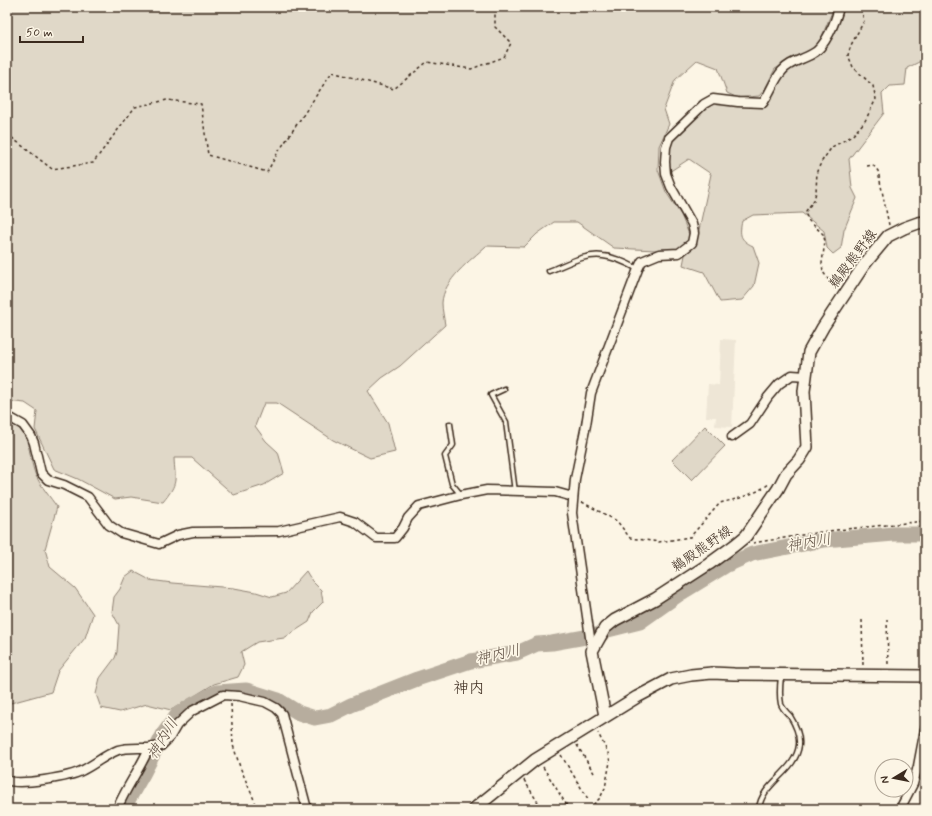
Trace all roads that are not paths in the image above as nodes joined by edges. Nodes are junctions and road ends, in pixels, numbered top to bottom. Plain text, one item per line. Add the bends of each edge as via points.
1 (839, 7) edge
2 (925, 222) edge
3 (638, 269) junction
4 (549, 271) dead end
5 (806, 376) junction
6 (504, 389) dead end
7 (7, 416) edge
8 (450, 424) dead end
9 (732, 437) dead end
10 (515, 492) junction
11 (461, 495) junction
12 (572, 497) junction
13 (592, 651) junction
14 (781, 674) junction
15 (925, 676) edge
16 (605, 716) junction
17 (925, 729) edge
18 (149, 748) junction
19 (7, 780) edge
20 (117, 809) edge
21 (307, 809) edge
22 (474, 809) edge
23 (759, 809) edge
24 (900, 809) edge

1 - 3 street via 828,36 814,54 788,65 781,71 763,103 713,99 669,138 666,147 666,174 692,224 692,243 679,253 659,254 642,261
2 - 5 main road, 鵜殿熊野線 via 888,236 864,265 810,352
3 - 4 lane via 602,255
3 - 12 street via 591,393
5 - 9 street via 792,375 779,384 750,424
5 - 13 main road, 鵜殿熊野線 via 804,391 807,447 786,474 746,536 655,599 615,620 605,628
6 - 10 lane via 491,396 506,422
7 - 11 street via 23,425 31,436 41,473 48,480 64,485 88,498 109,525 121,533 158,544 193,532 279,531 340,517 355,522 376,538 395,538 419,506
8 - 11 lane via 453,445 445,456 452,484
10 - 11 street via 487,490
10 - 12 street via 555,492
12 - 13 street via 572,513
13 - 16 main road
14 - 15 main road
14 - 16 main road via 691,674 671,679
14 - 23 lane via 781,705 793,721 799,735 799,745 795,758 760,801
16 - 22 main road via 538,758
17 - 24 street via 913,784
18 - 19 street via 120,749 82,771 67,776 30,782
18 - 20 street
18 - 21 street via 161,746 192,711 223,695 265,702 282,714

